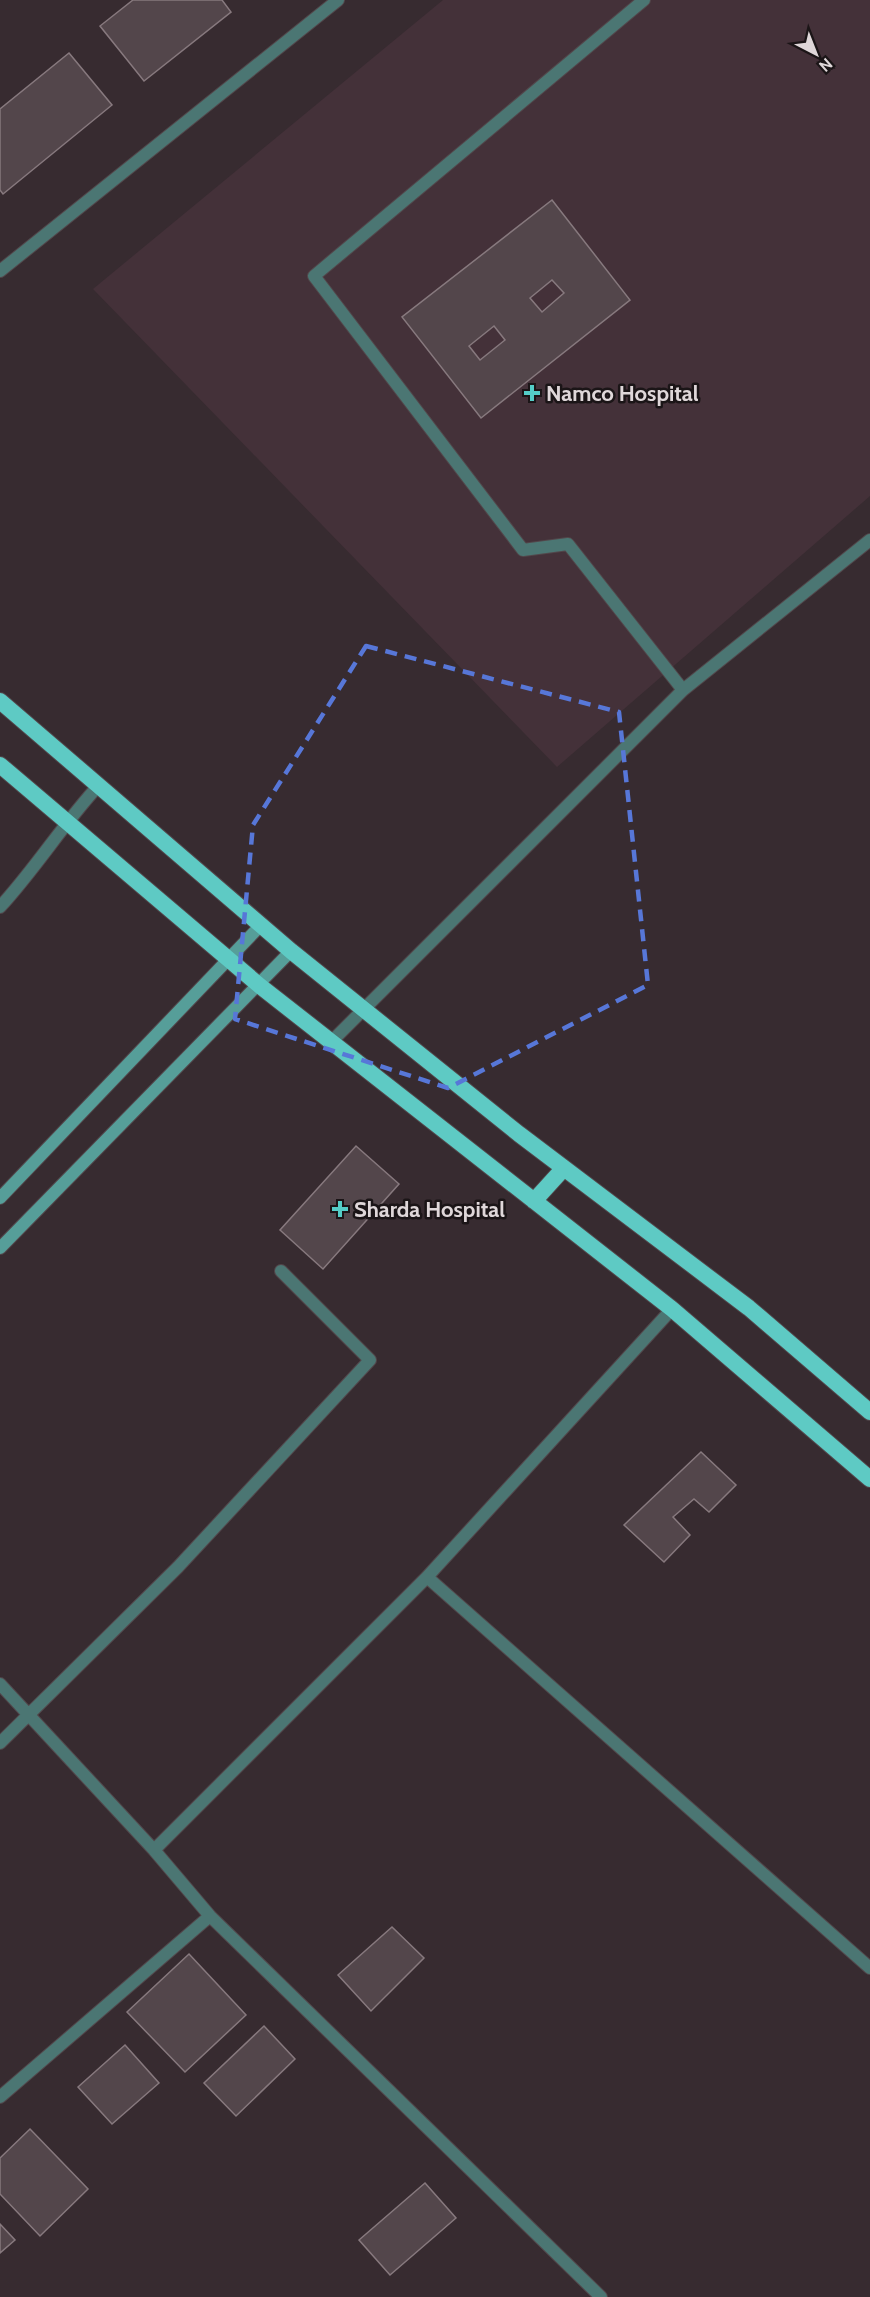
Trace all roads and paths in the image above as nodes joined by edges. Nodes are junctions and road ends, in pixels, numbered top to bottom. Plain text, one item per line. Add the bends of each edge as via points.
1 (338, 0) edge
2 (644, 0) edge
3 (0, 272) edge
4 (870, 540) edge
5 (683, 690) junction
6 (0, 701) edge
7 (0, 765) edge
8 (99, 785) junction
9 (66, 820) junction
10 (0, 907) edge
11 (262, 924) junction
12 (291, 951) junction
13 (229, 960) junction
14 (260, 986) junction
15 (362, 1008) junction
16 (331, 1042) junction
17 (564, 1168) junction
18 (0, 1198) edge
19 (534, 1201) junction
20 (0, 1248) edge
21 (280, 1271) dead end
22 (672, 1309) junction
23 (870, 1412) edge
24 (870, 1479) edge
25 (427, 1577) junction
26 (0, 1684) edge
27 (30, 1715) junction
28 (0, 1743) edge
29 (154, 1850) junction
30 (210, 1916) junction
31 (870, 1968) edge
32 (0, 2097) edge
33 (601, 2297) edge

1 - 3 street
2 - 5 street via 314,276 522,550 568,544
4 - 5 street
5 - 15 street
6 - 8 highway
7 - 9 highway
8 - 9 street
8 - 11 highway
9 - 10 street
9 - 13 highway
11 - 12 highway
11 - 13 main road
12 - 14 main road
12 - 15 highway
13 - 14 highway
13 - 18 main road
14 - 16 highway
14 - 20 main road
15 - 16 street
15 - 17 highway
16 - 19 highway
17 - 19 highway
17 - 23 highway via 749,1308
19 - 22 highway
21 - 27 street via 370,1360 178,1567
22 - 24 highway
22 - 25 street
25 - 29 street
25 - 31 street
26 - 27 street
27 - 28 street
27 - 29 street
29 - 30 street
30 - 32 street
30 - 33 street

